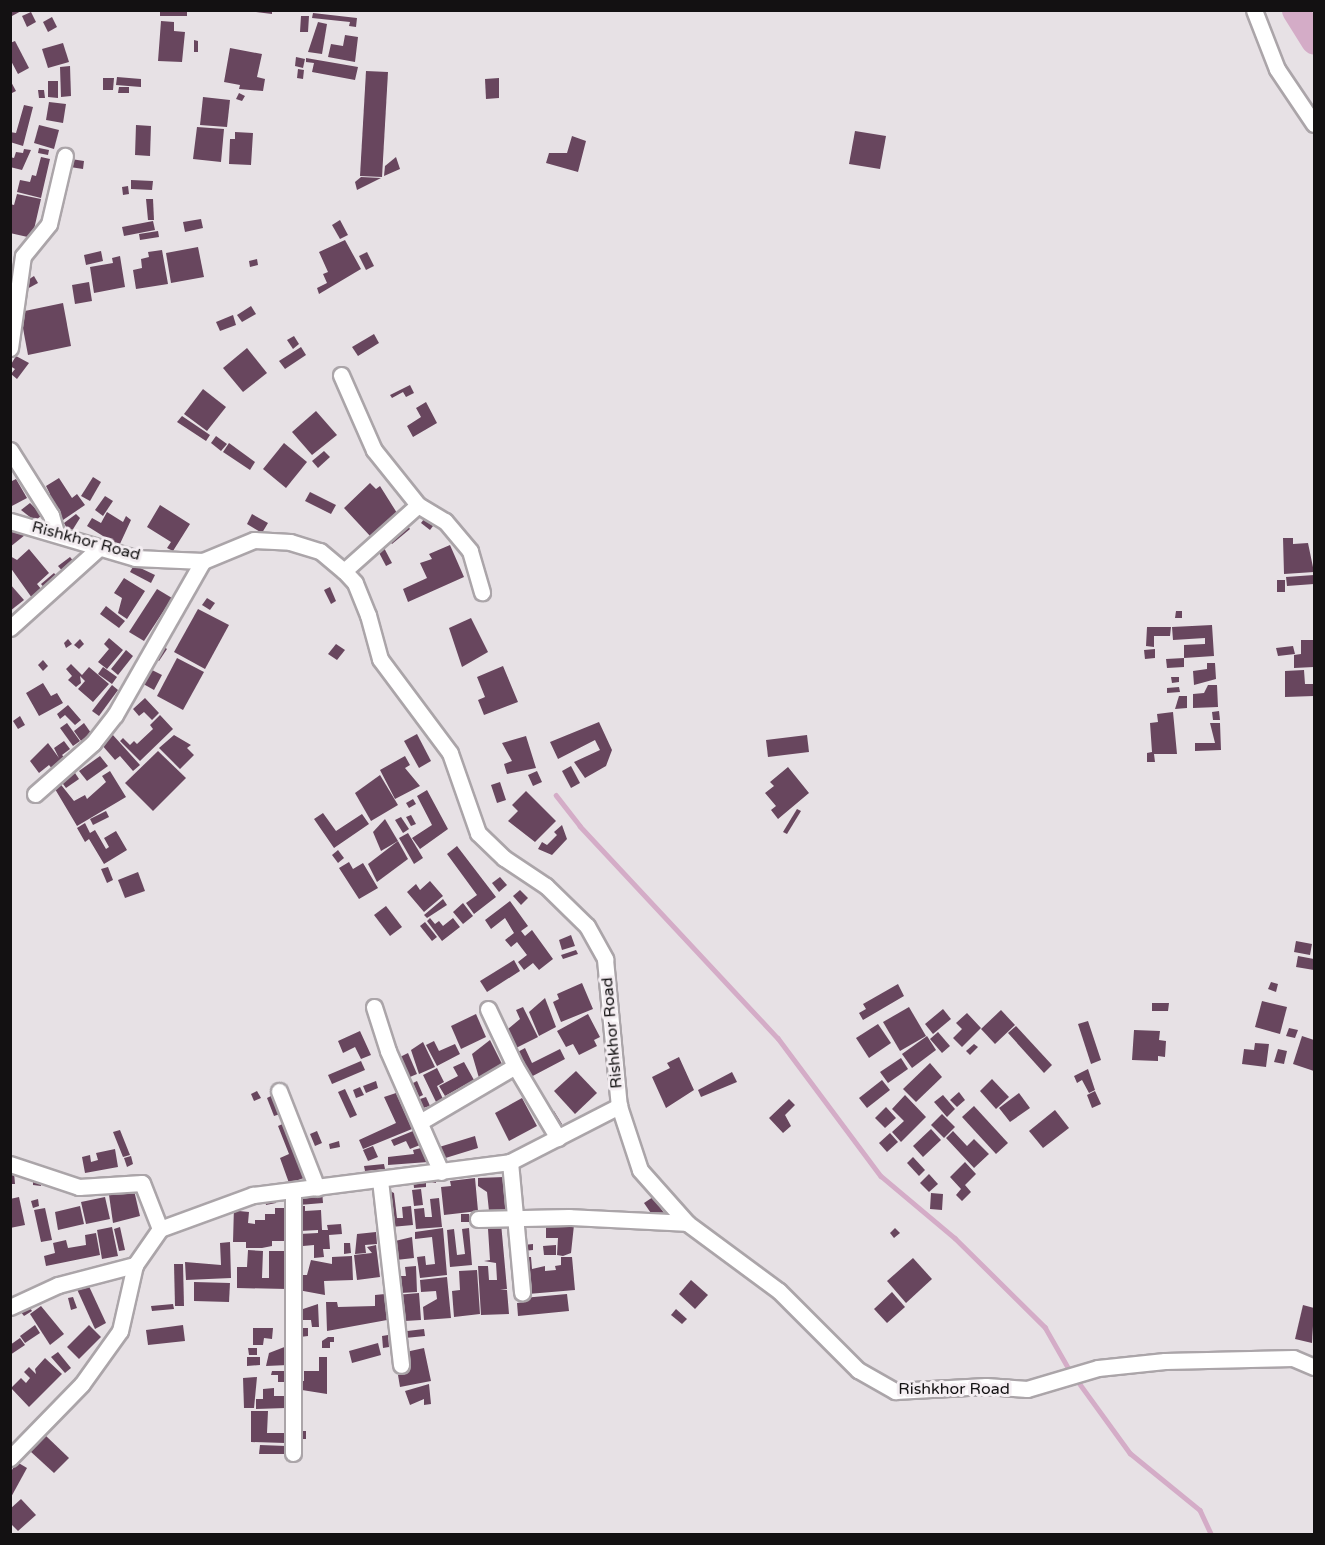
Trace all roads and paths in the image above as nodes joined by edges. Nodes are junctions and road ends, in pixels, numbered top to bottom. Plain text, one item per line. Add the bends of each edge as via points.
1 (1254, 10) edge
2 (1314, 124) edge
3 (65, 156) dead end
4 (10, 348) edge
5 (341, 375) dead end
6 (10, 450) edge
7 (418, 505) junction
8 (10, 520) edge
9 (56, 533) junction
10 (99, 548) junction
11 (203, 561) junction
12 (344, 571) junction
13 (482, 592) dead end
14 (10, 628) edge
15 (36, 794) dead end
16 (374, 1007) dead end
17 (488, 1010) dead end
18 (515, 1066) junction
19 (279, 1091) dead end
20 (619, 1106) junction
21 (420, 1122) junction
22 (558, 1137) junction
23 (510, 1162) junction
24 (10, 1164) edge
25 (441, 1172) junction
26 (380, 1180) junction
27 (317, 1188) junction
28 (293, 1191) junction
29 (515, 1216) junction
30 (478, 1219) dead end
31 (687, 1223) junction
32 (160, 1229) junction
33 (135, 1265) junction
34 (522, 1292) dead end
35 (10, 1307) edge
36 (401, 1365) dead end
37 (1314, 1367) edge
38 (293, 1453) dead end
39 (10, 1458) edge

1 - 2 street via 1277,69
3 - 4 street via 49,224 23,256
5 - 7 street via 374,450
6 - 9 street via 51,515
7 - 12 street
7 - 13 street via 445,521 470,551
8 - 9 street, Rishkhor Road
9 - 10 street, Rishkhor Road
10 - 11 street, Rishkhor Road via 135,558
10 - 14 street
11 - 12 street, Rishkhor Road via 254,540 290,542 320,551
11 - 15 street via 115,716 93,743
12 - 20 street, Rishkhor Road via 363,604 380,659 450,753 478,832 504,858 546,886 587,926 605,959
16 - 21 street via 388,1051
17 - 18 street
18 - 21 street
18 - 22 street
19 - 27 street
20 - 22 street
20 - 31 street, Rishkhor Road via 640,1170
21 - 25 street
22 - 23 street
23 - 25 street
23 - 29 street
24 - 32 street via 79,1187 142,1183
25 - 26 street
26 - 27 street
26 - 36 street
27 - 28 street
28 - 32 street via 253,1195
28 - 38 street
29 - 30 street
29 - 31 street
29 - 34 street
31 - 37 street, Rishkhor Road via 779,1291 858,1370 895,1391 986,1386 1027,1389 1098,1368 1165,1361 1293,1358
32 - 33 street
33 - 35 street via 58,1285
33 - 39 street via 120,1331 82,1384

